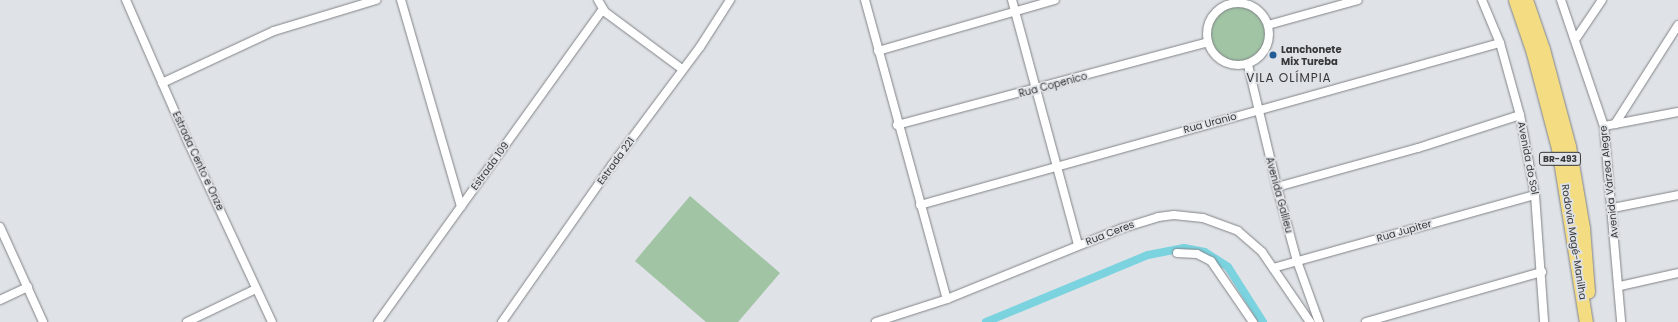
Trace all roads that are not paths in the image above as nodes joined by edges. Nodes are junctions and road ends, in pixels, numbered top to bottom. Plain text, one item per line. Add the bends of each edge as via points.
1 (126, 0) edge
2 (376, 0) edge
3 (401, 0) edge
4 (598, 0) edge
5 (730, 0) edge
6 (865, 0) edge
7 (1012, 0) edge
8 (1055, 0) edge
9 (1358, 0) edge
10 (1482, 0) edge
11 (1515, 0) edge
12 (1526, 0) edge
13 (1561, 0) edge
14 (1602, 0) edge
15 (1231, 2) edge
16 (603, 9) junction
17 (1014, 10) junction
18 (1268, 25) junction
19 (1678, 25) edge
20 (1678, 37) edge
21 (1669, 38) junction
22 (1575, 40) junction
23 (1208, 42) junction
24 (1500, 43) junction
25 (878, 51) junction
26 (1248, 65) junction
27 (682, 69) junction
28 (162, 83) junction
29 (1036, 90) junction
30 (1258, 110) junction
31 (1678, 112) edge
32 (1520, 115) junction
33 (1616, 124) junction
34 (897, 125) junction
35 (1604, 126) junction
36 (1055, 167) junction
37 (1276, 187) junction
38 (1535, 195) junction
39 (1678, 195) edge
40 (920, 205) junction
41 (461, 206) junction
42 (1613, 208) junction
43 (0, 227) edge
44 (1078, 246) junction
45 (1177, 253) dead end
46 (1297, 261) junction
47 (1273, 268) junction
48 (1542, 272) junction
49 (1678, 273) edge
50 (1620, 286) junction
51 (28, 288) junction
52 (256, 289) junction
53 (947, 299) junction
54 (0, 300) edge
55 (43, 322) edge
56 (187, 322) edge
57 (272, 322) edge
58 (378, 322) edge
59 (502, 322) edge
60 (876, 322) edge
61 (1253, 322) edge
62 (1310, 322) edge
63 (1319, 322) edge
64 (1366, 322) edge
65 (1544, 322) edge
66 (1587, 322) edge
67 (1621, 322) edge

1 - 28 street, Estrada Cento e Onze
2 - 28 street via 274,31
3 - 41 street
4 - 16 street
5 - 27 street, Estrada 221 via 700,47
6 - 25 street
7 - 17 street
8 - 17 street
9 - 18 street
10 - 24 street, Avenida do Sol
11 - 66 highway, Rodovia Magé-Manilha / BR-493 via 1558,148
12 - 66 highway, Rodovia Magé-Manilha / BR-493 via 1545,56 1569,146 1586,260
13 - 22 street, Avenida Várzea Alegre
14 - 22 street
15 - 18 street via 1254,7
15 - 23 street via 1219,9 1210,20 1206,34
16 - 27 street
16 - 41 street, Estrada 109
17 - 25 street
17 - 29 street
18 - 26 street via 1270,37 1266,49 1259,59
19 - 21 street
20 - 21 street
21 - 33 street
22 - 35 street, Avenida Várzea Alegre
23 - 26 street via 1218,58 1225,63
23 - 29 street, Rua Copenico
24 - 30 street, Rua Uranio
24 - 32 street, Avenida do Sol
25 - 34 street
26 - 30 street, Avenida Galileu
27 - 59 street, Estrada 221
28 - 52 street, Estrada Cento e Onze
29 - 34 street, Rua Copenico
29 - 36 street
30 - 36 street, Rua Uranio
30 - 37 street, Avenida Galileu
31 - 33 street
32 - 37 street via 1418,148
32 - 38 street, Avenida do Sol
33 - 35 street
34 - 40 street
35 - 42 street, Avenida Várzea Alegre
36 - 40 street, Rua Uranio
36 - 44 street
37 - 46 street, Avenida Galileu
38 - 46 street, Rua Jupiter
38 - 48 street, Avenida do Sol
39 - 42 street
40 - 53 street
41 - 58 street, Estrada 109
42 - 50 street, Avenida Várzea Alegre
43 - 51 street
44 - 47 street, Rua Ceres via 1158,217 1190,216 1227,224 1238,230 1262,252
44 - 53 street, Rua Ceres
45 - 61 street via 1197,254 1211,261
46 - 47 street, Rua Jupiter
46 - 63 street, Avenida Galileu
47 - 62 street, Rua Ceres
48 - 64 street
48 - 65 street, Avenida do Sol
49 - 50 street
50 - 67 street, Avenida Várzea Alegre
51 - 54 street
51 - 55 street
52 - 56 street
52 - 57 street, Estrada Cento e Onze
53 - 60 street, Rua Ceres

